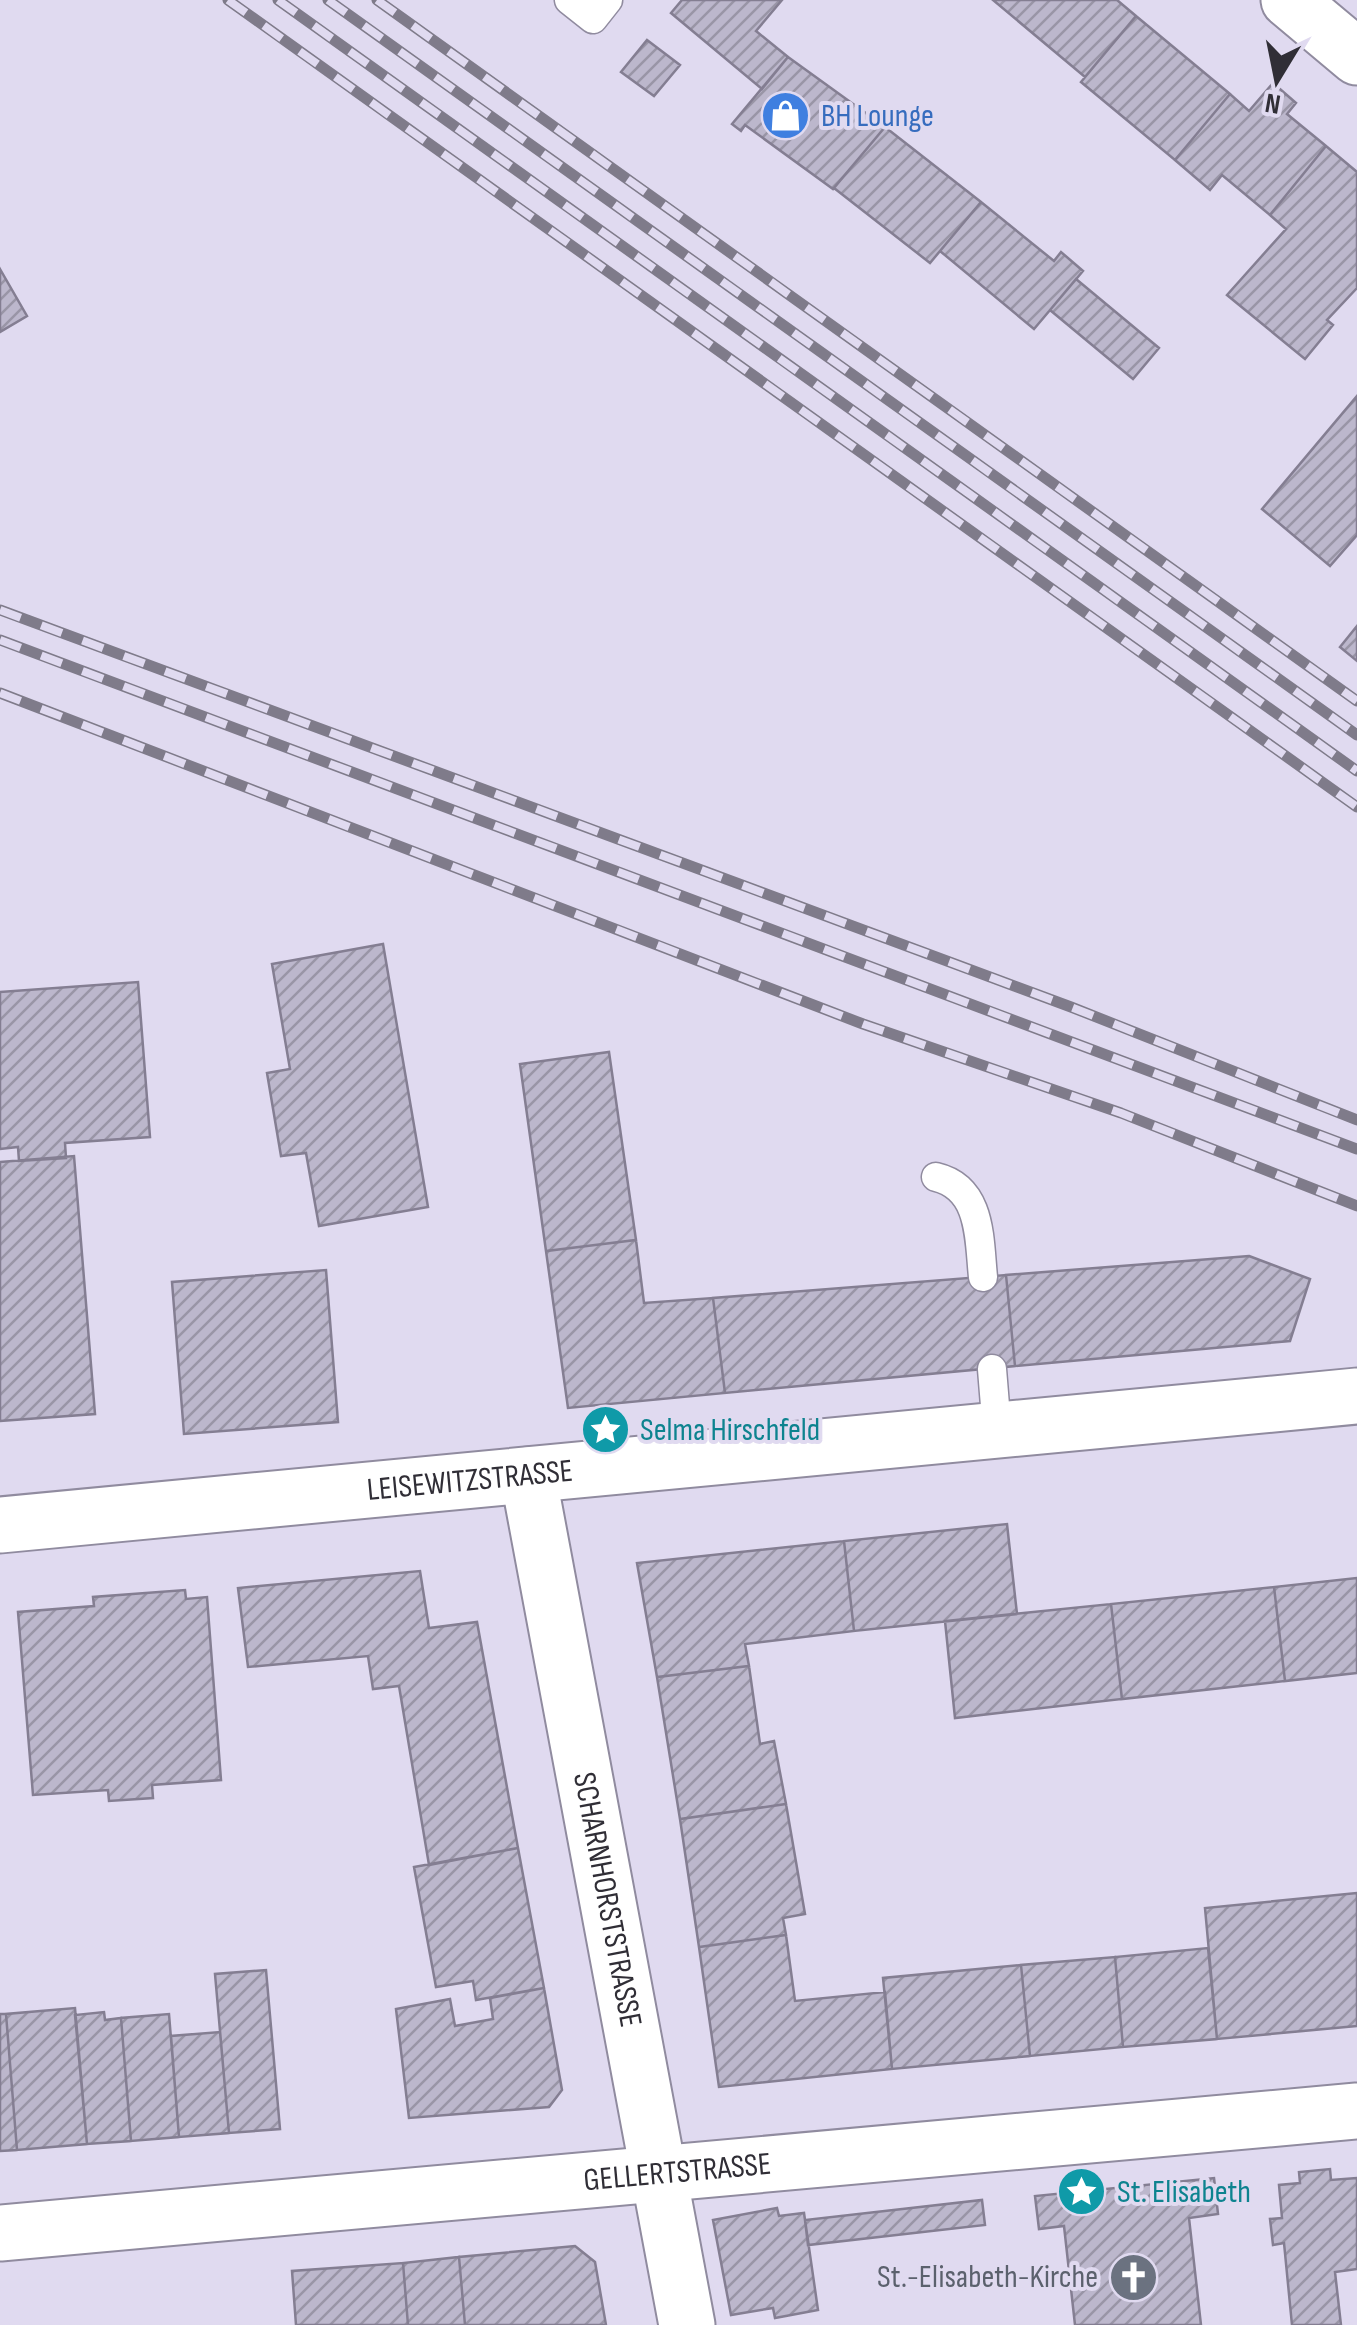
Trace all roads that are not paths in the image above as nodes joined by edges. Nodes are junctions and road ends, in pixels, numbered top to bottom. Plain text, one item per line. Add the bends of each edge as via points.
1 (569, 0) edge
2 (608, 0) edge
3 (1289, 0) edge
4 (1357, 56) edge
5 (936, 1177) dead end
6 (983, 1277) dead end
7 (992, 1369) dead end
8 (1357, 1396) edge
9 (997, 1430) junction
10 (528, 1475) junction
11 (0, 1525) edge
12 (1357, 2111) edge
13 (660, 2173) junction
14 (0, 2233) edge
15 (687, 2325) edge

1 - 2 lane via 592,18
3 - 4 street
5 - 6 lane via 961,1189 975,1212
7 - 9 lane
8 - 9 street, LEISEWITZSTRASSE
9 - 10 street, LEISEWITZSTRASSE
10 - 11 street, LEISEWITZSTRASSE
10 - 13 street, SCHARNHORSTSTRASSE
12 - 13 street, GELLERTSTRASSE
13 - 14 street, GELLERTSTRASSE
13 - 15 street, SCHARNHORSTSTRASSE

